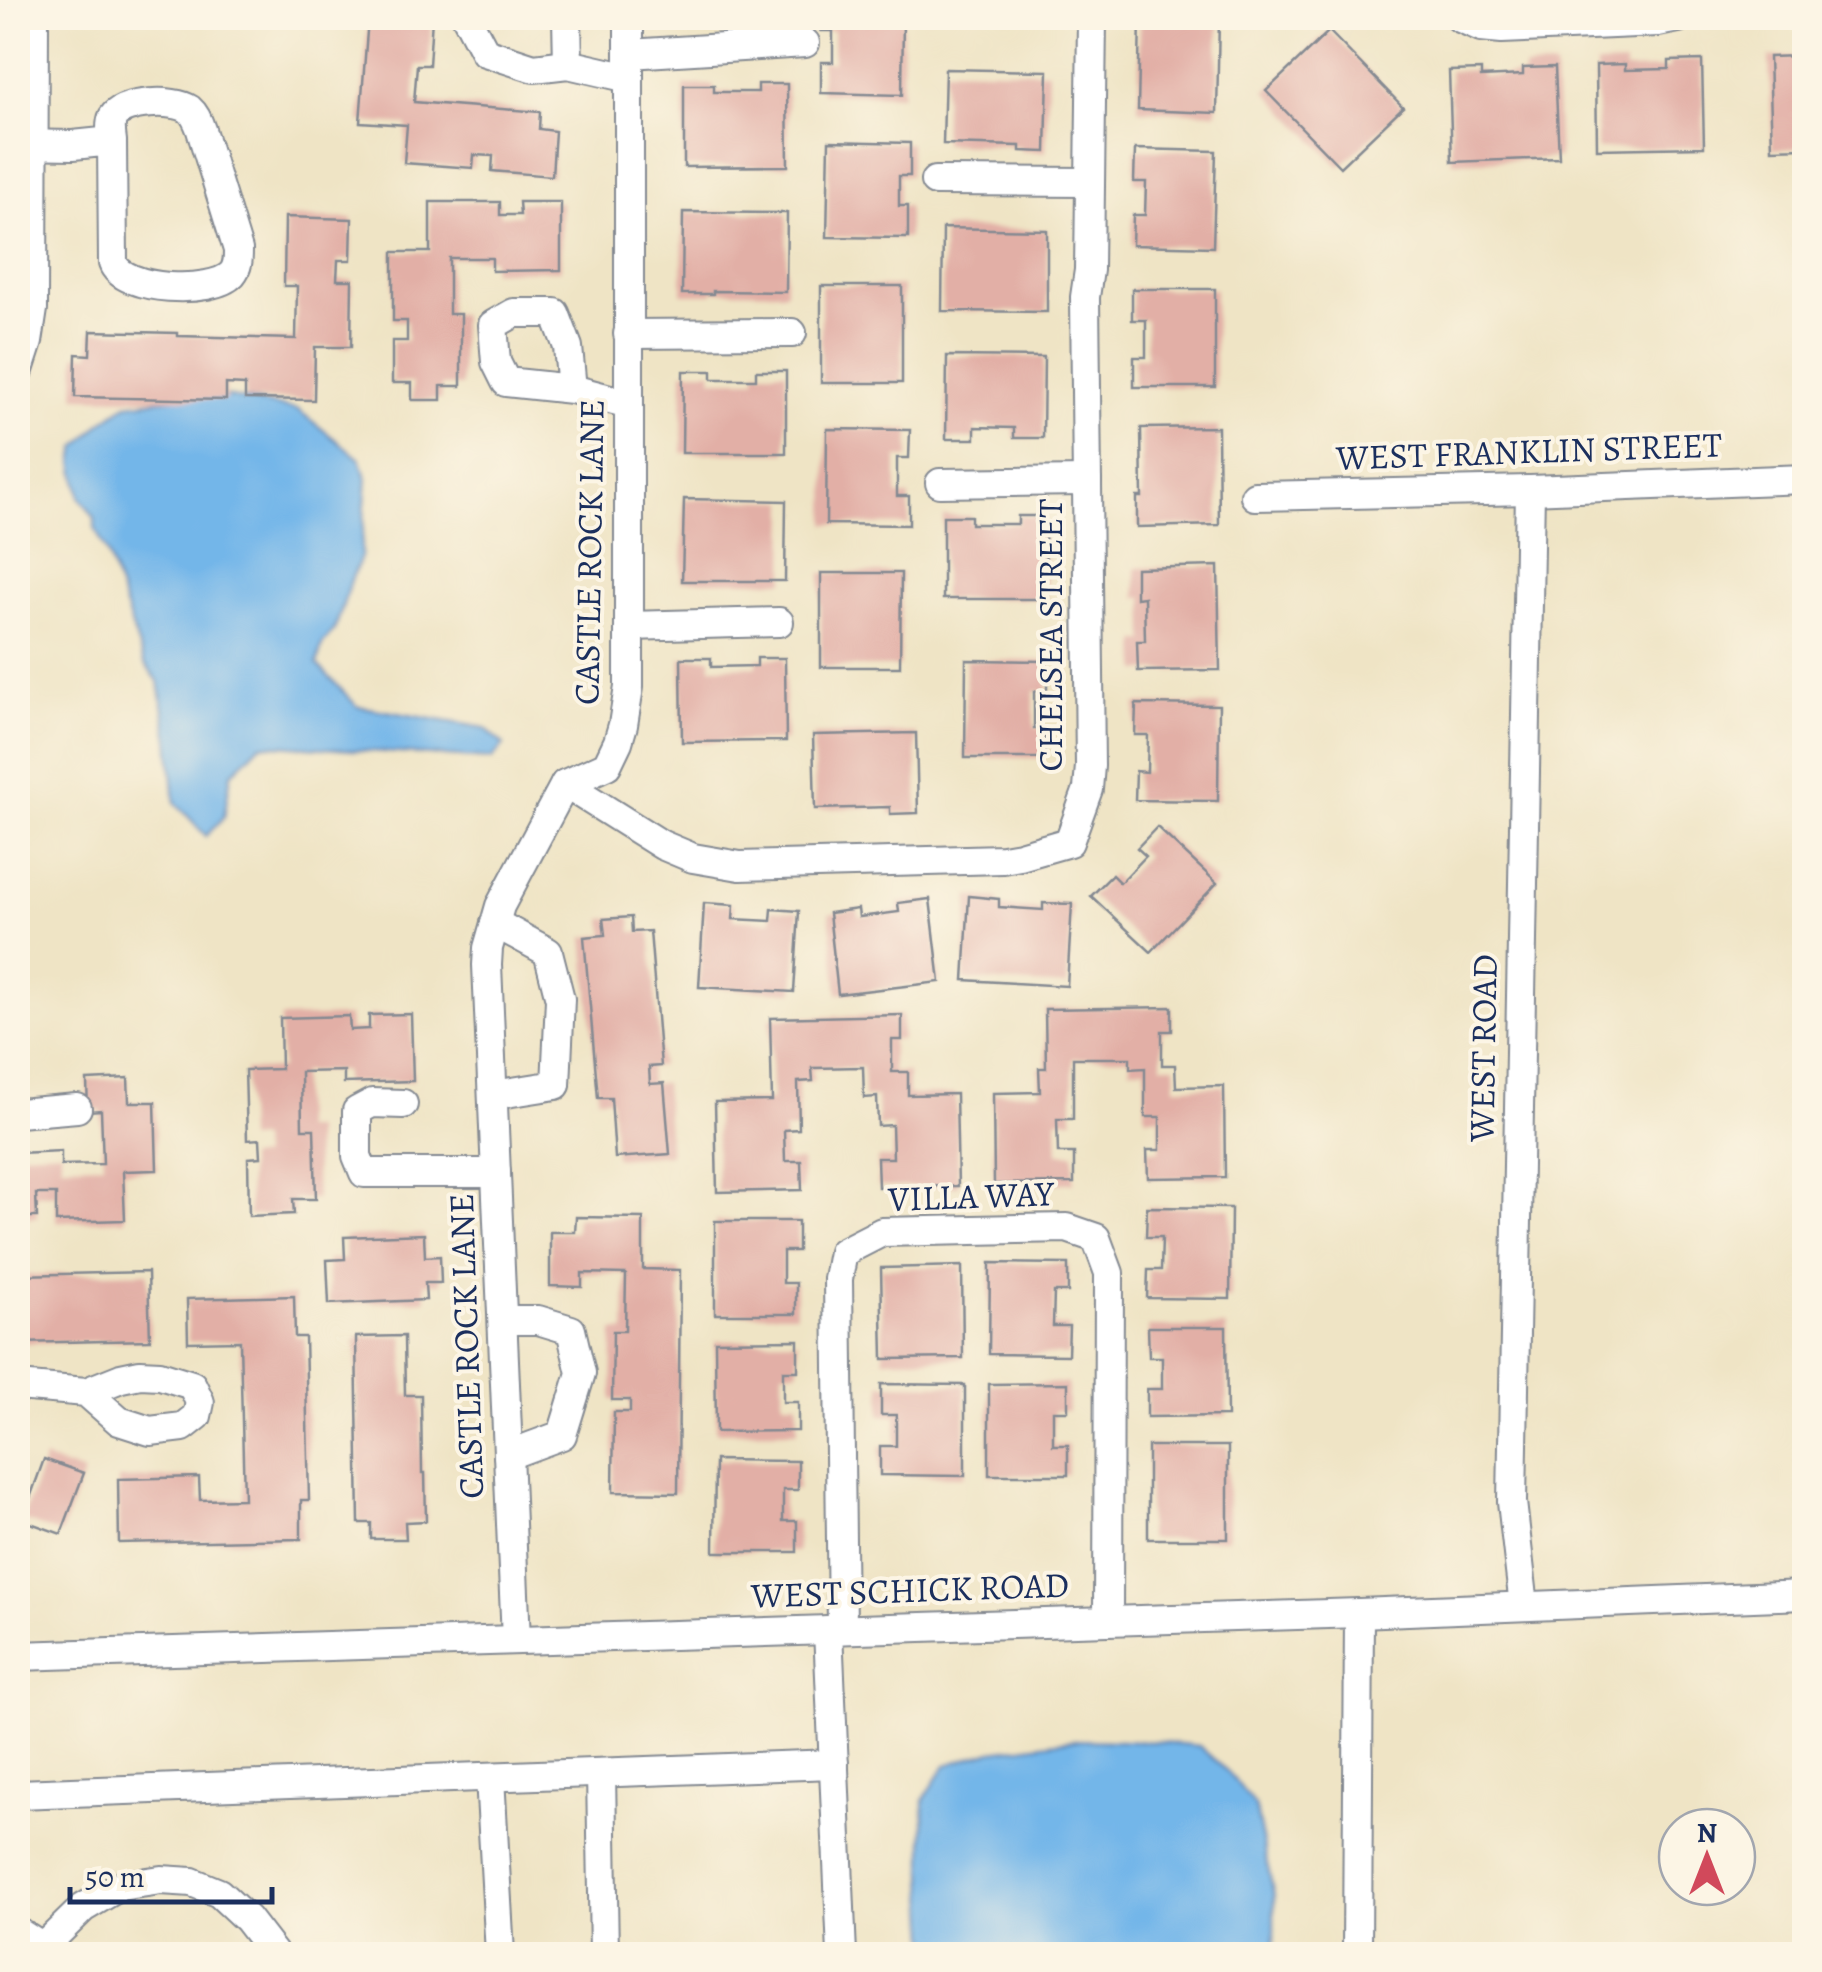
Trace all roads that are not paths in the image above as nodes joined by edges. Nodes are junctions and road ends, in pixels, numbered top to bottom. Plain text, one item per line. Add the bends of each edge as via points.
1 (34, 18) edge
2 (468, 18) edge
3 (567, 18) edge
4 (629, 18) edge
5 (1092, 18) edge
6 (1460, 18) edge
7 (1678, 18) edge
8 (805, 44) dead end
9 (568, 64) junction
10 (629, 66) junction
11 (112, 141) junction
12 (26, 145) edge
13 (935, 181) dead end
14 (1090, 182) junction
15 (792, 333) dead end
16 (628, 334) junction
17 (18, 374) edge
18 (572, 389) dead end
19 (629, 404) junction
20 (1804, 480) edge
21 (1088, 481) junction
22 (940, 483) dead end
23 (1530, 490) junction
24 (1255, 496) dead end
25 (779, 622) dead end
26 (630, 626) junction
27 (566, 784) junction
28 (495, 923) junction
29 (493, 1095) junction
30 (403, 1104) dead end
31 (77, 1108) dead end
32 (18, 1113) edge
33 (496, 1173) junction
34 (503, 1320) junction
35 (18, 1386) edge
36 (86, 1392) dead end
37 (508, 1454) junction
38 (1804, 1595) edge
39 (1524, 1606) junction
40 (1358, 1613) junction
41 (1108, 1621) junction
42 (835, 1630) junction
43 (516, 1640) junction
44 (18, 1656) edge
45 (834, 1764) junction
46 (601, 1772) junction
47 (490, 1776) junction
48 (18, 1794) edge
49 (18, 1932) edge
50 (40, 1951) edge
51 (274, 1954) edge
52 (500, 1954) edge
53 (604, 1954) edge
54 (842, 1954) edge
55 (1357, 1954) edge

1 - 12 street
2 - 9 street via 485,52 534,68
3 - 9 street
4 - 10 street, CASTLE ROCK LANE
5 - 14 street, CHELSEA STREET
6 - 7 street via 1502,28
8 - 10 street
9 - 10 street
10 - 16 street, CASTLE ROCK LANE
11 - 11 street via 116,272 186,287 230,276 238,250 191,111 168,102 128,107 111,120
11 - 12 street
12 - 17 street via 33,309
13 - 14 street
14 - 21 street, CHELSEA STREET
15 - 16 street
16 - 19 street, CASTLE ROCK LANE
18 - 19 street
19 - 26 street, CASTLE ROCK LANE
20 - 23 street, WEST FRANKLIN STREET
21 - 22 street
21 - 27 street, CHELSEA STREET via 1090,766 1069,842 1003,858 740,866 662,845
23 - 24 street, WEST FRANKLIN STREET
23 - 39 street, WEST ROAD via 1512,1502
25 - 26 street
26 - 27 street, CASTLE ROCK LANE via 630,687 618,742 607,765
27 - 28 street, CASTLE ROCK LANE
28 - 29 street, CASTLE ROCK LANE via 487,965
28 - 29 street via 548,952 560,999 556,1085
29 - 33 street, CASTLE ROCK LANE
30 - 33 street via 372,1103 356,1112 364,1172
31 - 32 street
33 - 34 street, CASTLE ROCK LANE
34 - 37 street, CASTLE ROCK LANE
34 - 37 street via 538,1320 571,1330 580,1373 562,1435
35 - 36 street
37 - 43 street, CASTLE ROCK LANE
38 - 39 street, WEST SCHICK ROAD
39 - 40 street, WEST SCHICK ROAD
40 - 41 street, WEST SCHICK ROAD
40 - 55 street
41 - 42 street, WEST SCHICK ROAD
41 - 42 street, VILLA WAY via 1109,1273 1096,1238 1066,1228 882,1232 843,1252 838,1278
42 - 43 street, WEST SCHICK ROAD
42 - 45 street
43 - 44 street, WEST SCHICK ROAD
45 - 46 street
45 - 54 street
46 - 47 street
46 - 53 street
47 - 48 street
47 - 52 street
49 - 50 street
50 - 51 street via 83,1908 120,1886 162,1880 219,1893

